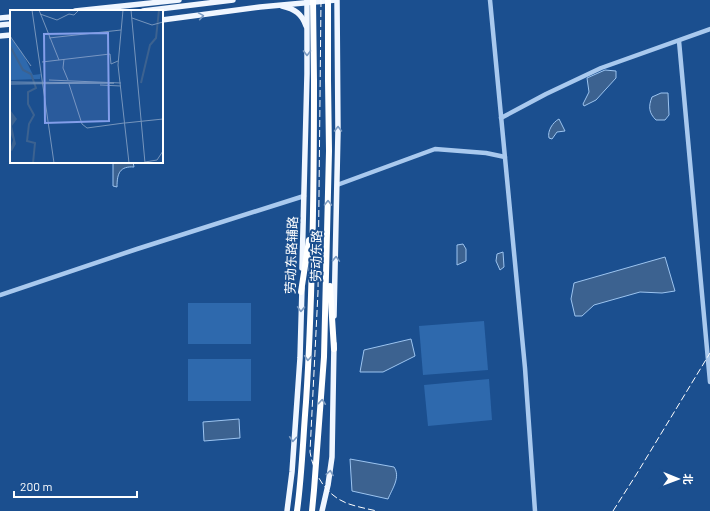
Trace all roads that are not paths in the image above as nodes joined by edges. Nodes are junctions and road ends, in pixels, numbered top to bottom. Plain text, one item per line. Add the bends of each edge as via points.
1 (179, 0) edge
2 (233, 0) edge
3 (328, 0) edge
4 (336, 0) edge
5 (490, 0) edge
6 (309, 1) edge
7 (276, 6) junction
8 (84, 10) edge
9 (150, 10) edge
10 (10, 17) edge
11 (0, 18) edge
12 (163, 20) edge
13 (10, 24) edge
14 (0, 25) edge
15 (710, 29) edge
16 (307, 33) junction
17 (10, 34) edge
18 (0, 36) edge
19 (679, 41) junction
20 (501, 118) junction
21 (504, 158) junction
22 (314, 182) junction
23 (337, 185) junction
24 (304, 196) junction
25 (327, 224) junction
26 (301, 292) junction
27 (0, 295) edge
28 (334, 349) junction
29 (710, 382) edge
30 (287, 511) edge
31 (297, 511) edge
32 (312, 511) edge
33 (322, 511) edge
34 (535, 511) edge

1 - 8 main road
2 - 9 main road
25 -> 3 highway, 劳动东路, bridge
4 - 6 main road
23 -> 4 main road
5 - 20 street
6 - 7 main road
6 - 16 main road, 劳动东路辅路
6 - 22 highway, 劳动东路, bridge via 314,81
12 -> 7 main road
7 - 16 main road via 287,7 299,14
10 - 11 main road
13 - 14 main road
15 - 19 street
16 -> 24 main road, 劳动东路辅路
17 - 18 main road
19 - 20 street via 601,68
19 - 29 street
20 - 21 street
21 - 23 street via 486,153 435,149
21 - 34 street via 525,368
22 - 26 highway
22 -> 31 highway, 劳动东路 via 309,352
28 -> 23 main road
24 - 26 main road, 劳动东路辅路
24 - 27 street
25 - 28 highway
32 -> 25 highway, 劳动东路 via 323,389
26 -> 30 main road, 劳动东路辅路 via 299,364
33 -> 28 main road via 332,457

